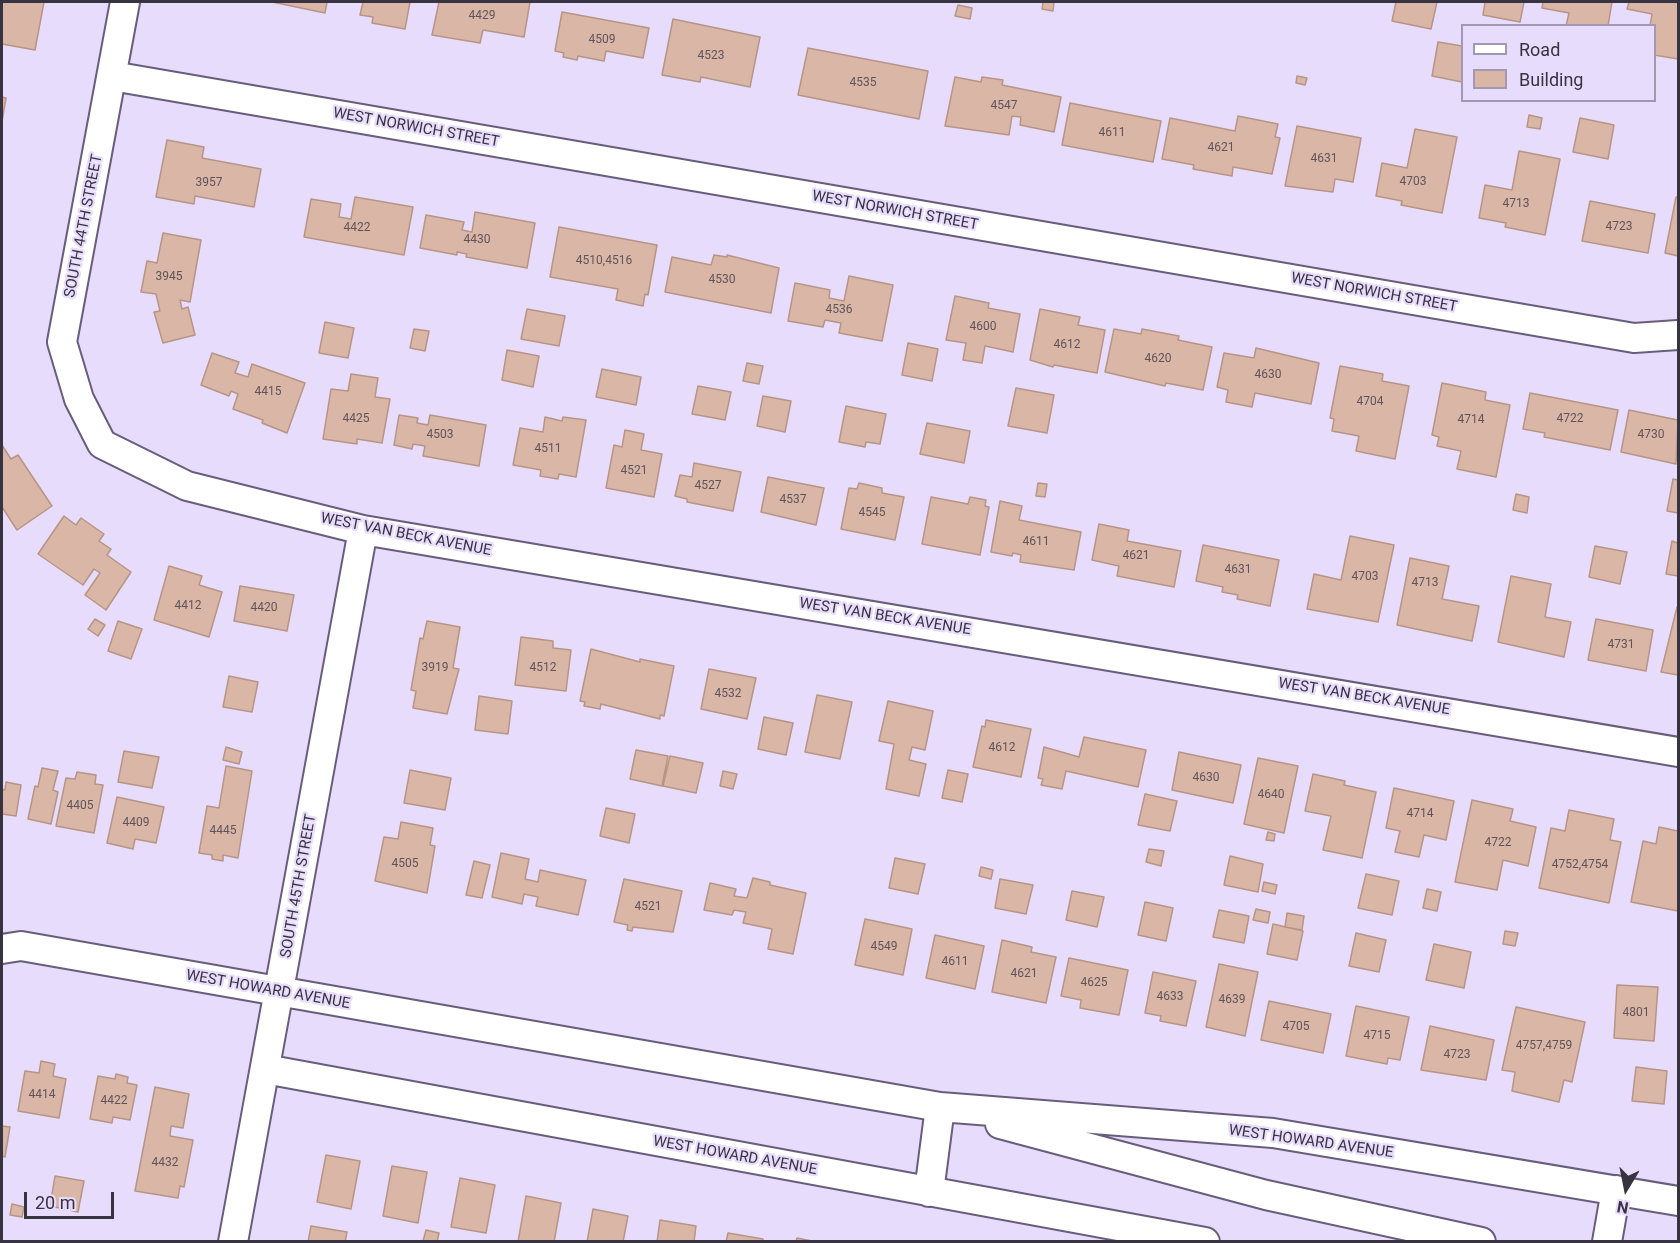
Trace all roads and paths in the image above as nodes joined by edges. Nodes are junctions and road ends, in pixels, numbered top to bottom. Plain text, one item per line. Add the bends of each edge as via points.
1 (125, 2) edge
2 (112, 76) junction
3 (1678, 335) edge
4 (102, 444) joint
5 (363, 530) junction
6 (1678, 752) edge
7 (8, 944) edge
8 (279, 993) junction
9 (265, 1069) junction
10 (940, 1107) junction
11 (1616, 1190) junction
12 (929, 1192) junction
13 (1678, 1201) edge
14 (233, 1242) edge
15 (1205, 1242) edge
16 (1481, 1242) edge
17 (1607, 1242) edge

1 - 2 street, SOUTH 44TH STREET
2 - 3 street, WEST NORWICH STREET via 1634,338
2 - 4 street, SOUTH 44TH STREET via 62,342 79,399
4 - 5 street, WEST VAN BECK AVENUE via 187,486
5 - 6 street, WEST VAN BECK AVENUE
5 - 8 street, SOUTH 45TH STREET
7 - 8 street, WEST HOWARD AVENUE
8 - 9 street, SOUTH 45TH STREET
8 - 10 street, WEST HOWARD AVENUE
9 - 12 street, WEST HOWARD AVENUE
9 - 14 street, SOUTH 45TH STREET
10 - 11 street, WEST HOWARD AVENUE via 1273,1133
10 - 12 street
10 - 16 street, WEST HOWARD AVENUE via 1254,1192
11 - 13 street, WEST HOWARD AVENUE
11 - 17 street
12 - 15 street, WEST HOWARD AVENUE

